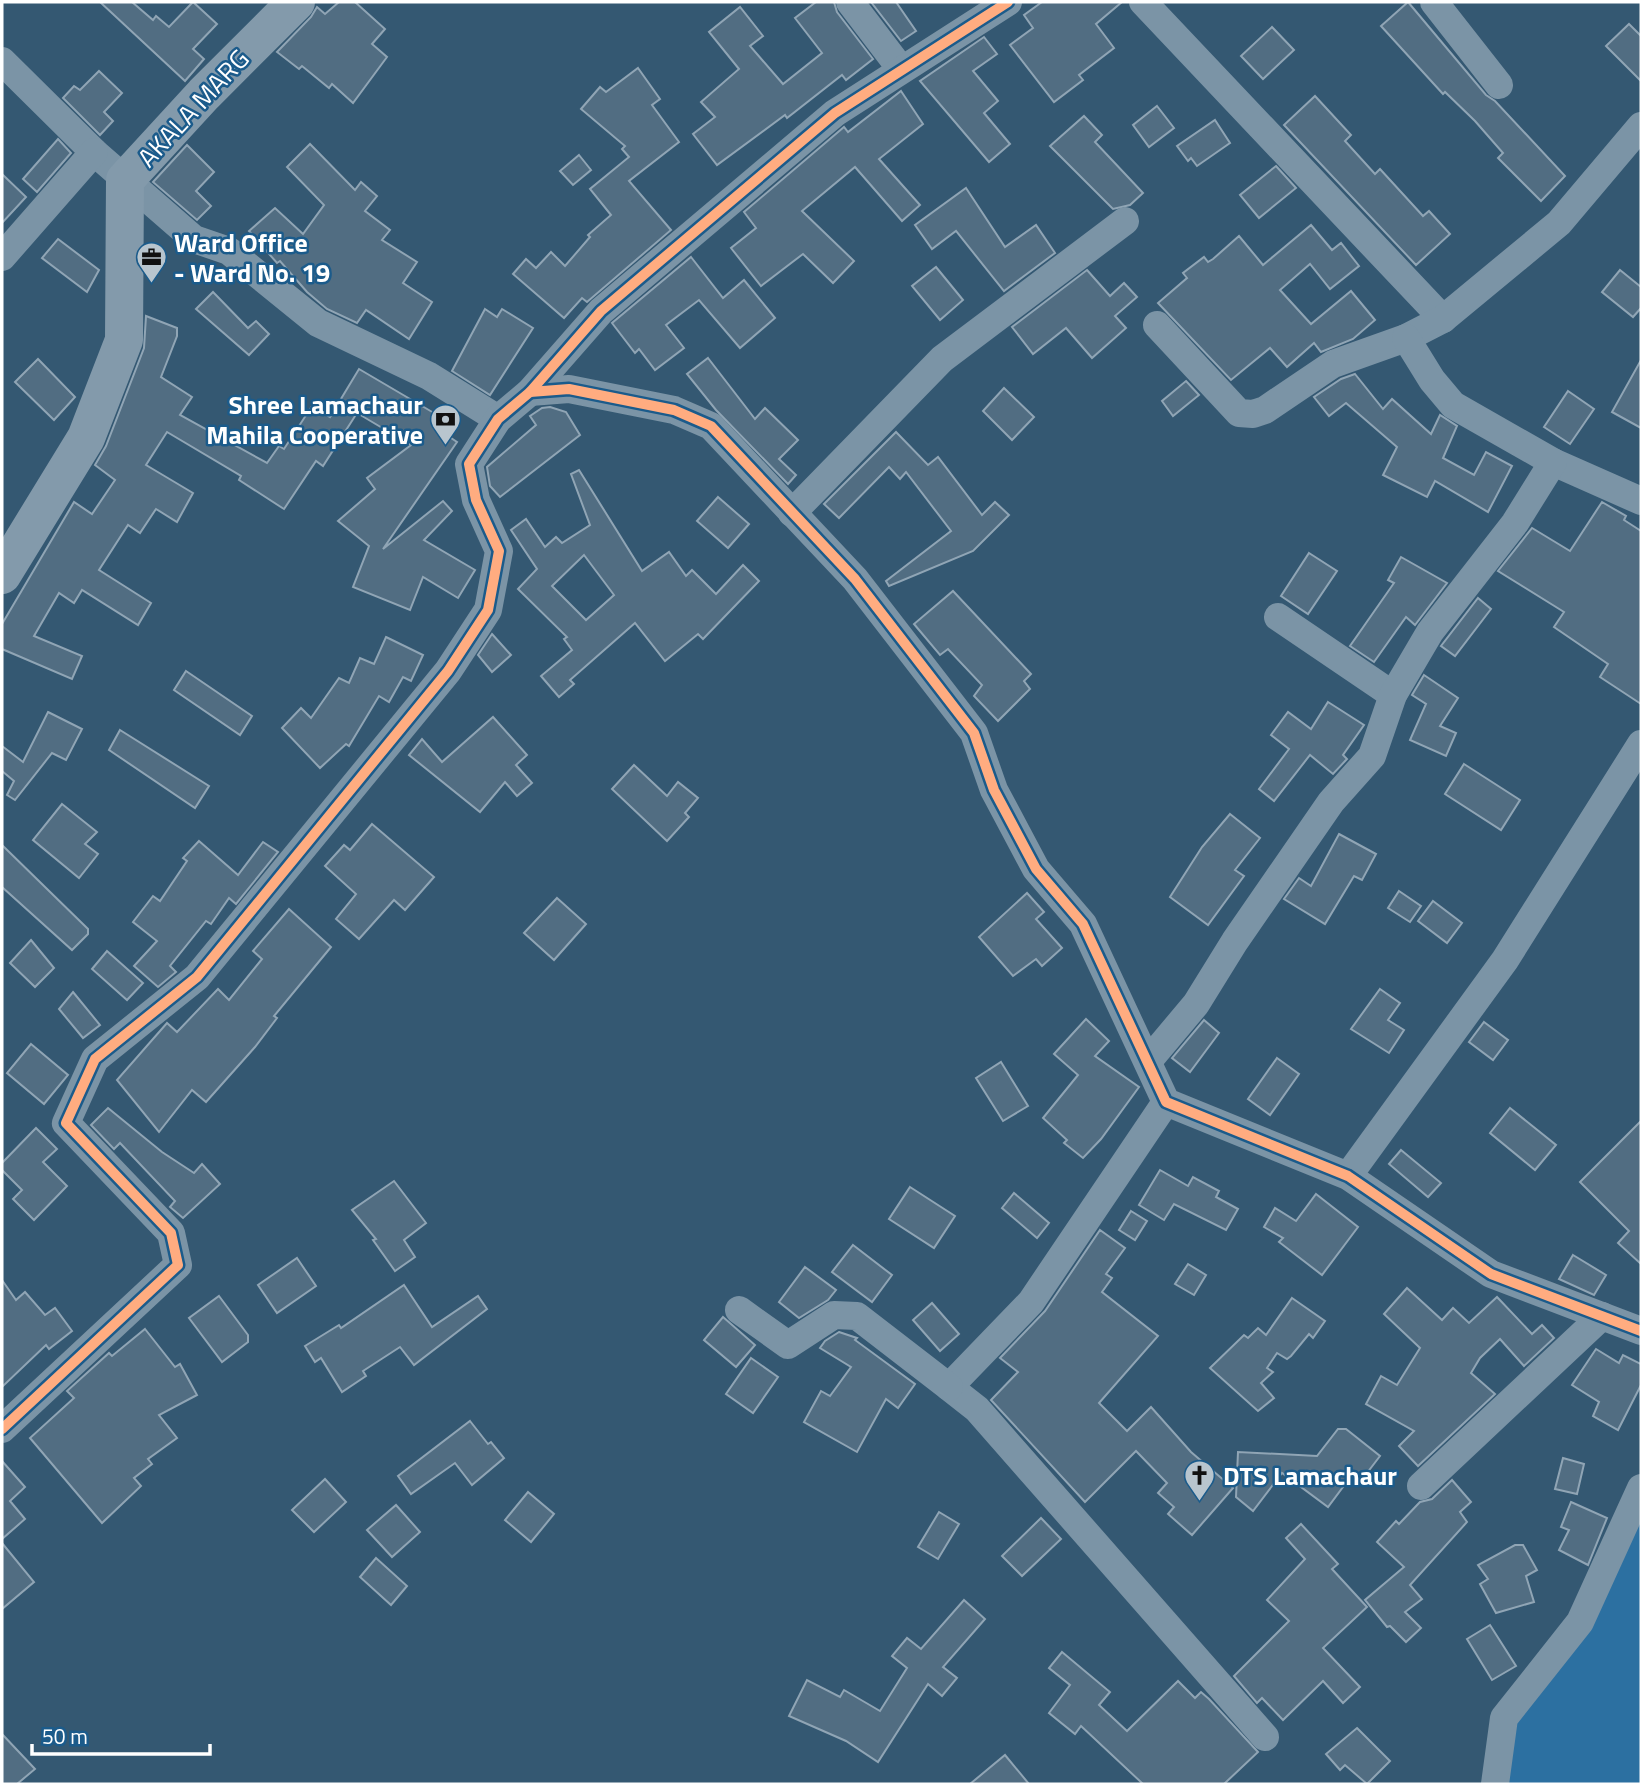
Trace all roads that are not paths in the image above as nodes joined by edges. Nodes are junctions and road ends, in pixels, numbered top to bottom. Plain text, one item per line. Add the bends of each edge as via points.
1 (296, 2) edge
2 (850, 2) edge
3 (1008, 2) edge
4 (1143, 2) edge
5 (1434, 2) edge
6 (2, 61) edge
7 (901, 69) junction
8 (1499, 85) dead end
9 (1641, 126) edge
10 (94, 152) junction
11 (125, 180) junction
12 (1125, 221) dead end
13 (2, 257) edge
14 (1443, 319) junction
15 (1157, 325) dead end
16 (1406, 338) junction
17 (530, 392) junction
18 (498, 419) junction
19 (1553, 462) junction
20 (1641, 501) edge
21 (792, 513) junction
22 (2, 575) edge
23 (1278, 617) dead end
24 (1393, 695) junction
25 (1641, 744) edge
26 (1149, 1060) junction
27 (1166, 1102) junction
28 (1348, 1176) junction
29 (739, 1310) dead end
30 (1602, 1316) junction
31 (1641, 1331) edge
32 (949, 1387) junction
33 (2, 1429) edge
34 (1420, 1486) dead end
35 (1641, 1488) edge
36 (1265, 1737) dead end
37 (1496, 1784) edge

1 - 11 main road, AKALA MARG
2 - 7 street
3 - 7 street
4 - 14 street
5 - 8 street
6 - 10 street
7 - 17 street via 835,113 601,311
9 - 14 street via 1559,223
10 - 11 street
10 - 13 street
11 - 18 street via 194,239 229,251 318,323 429,376
11 - 22 main road, AKALA MARG via 124,340 86,438
12 - 21 street via 942,359
14 - 16 street
15 - 16 street via 1239,412 1253,414 1333,364
16 - 19 street via 1453,405
17 - 18 street
17 - 21 street via 569,389 674,410 711,426
18 - 33 street via 470,464 476,500 499,551 488,610 449,671 197,977 95,1059 66,1123 171,1233 178,1265
19 - 20 street
19 - 24 street via 1515,523 1430,632
21 - 26 street via 855,579 974,733 994,790 1036,869 1083,924
23 - 24 street
24 - 26 street via 1372,756 1331,802 1196,1004
25 - 28 street via 1505,960
26 - 27 street
27 - 28 street
27 - 32 street via 1031,1301
28 - 30 street via 1491,1274
29 - 32 street via 788,1345 834,1315 857,1316
30 - 31 street
30 - 34 street
32 - 36 street via 977,1409
35 - 37 street via 1580,1622 1504,1718

